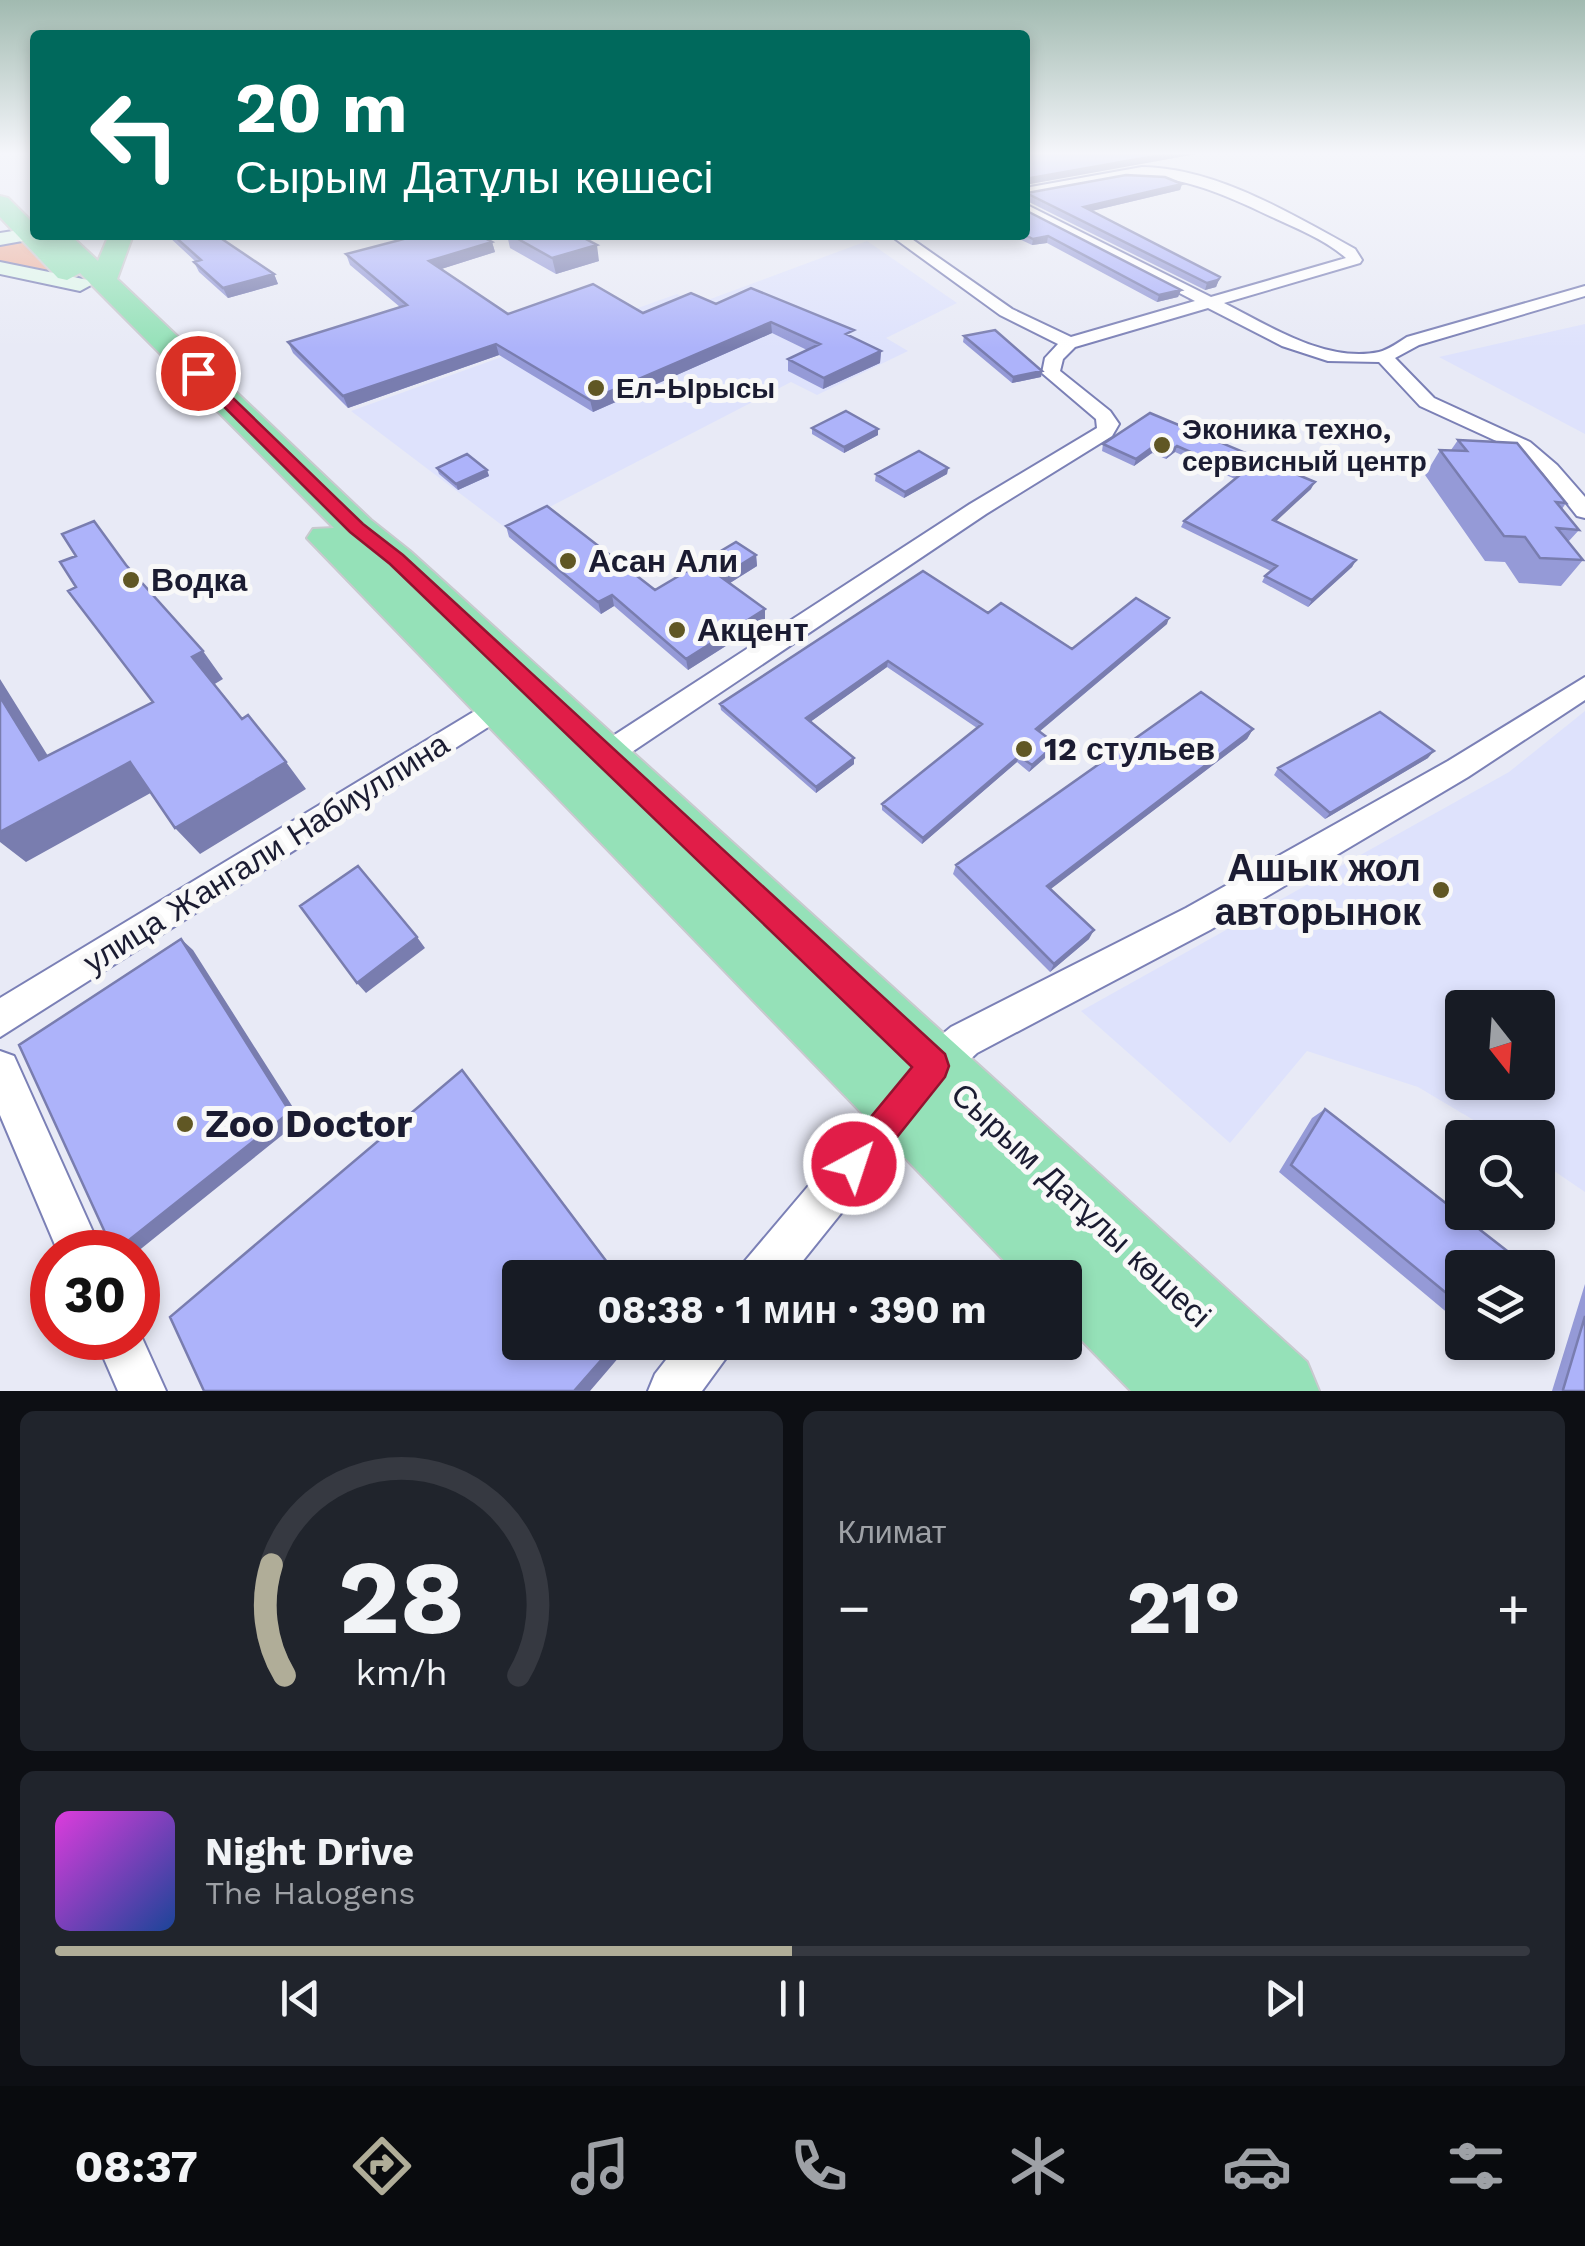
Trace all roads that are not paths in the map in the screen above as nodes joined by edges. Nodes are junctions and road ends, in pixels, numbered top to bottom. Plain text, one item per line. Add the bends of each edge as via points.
1 (1044, 218) edge
2 (1281, 218) edge
3 (39, 240) edge
4 (118, 240) edge
5 (905, 240) edge
6 (0, 268) edge
7 (91, 282) junction
8 (1585, 291) edge
9 (1207, 301) junction
10 (1069, 343) junction
11 (1384, 357) junction
12 (1585, 510) edge
13 (1585, 686) edge
14 (514, 697) junction
15 (587, 767) junction
16 (0, 1019) edge
17 (0, 1070) edge
18 (917, 1086) junction
19 (70, 1230) edge
20 (775, 1260) edge
21 (128, 1360) edge
22 (696, 1360) edge
23 (142, 1391) edge
24 (672, 1391) edge
25 (1188, 1391) edge
26 (1278, 1391) edge

1 - 9 street
2 - 9 street via 1355,260
3 - 7 highway, Сырым Датұлы көшесі
4 - 7 highway
5 - 10 street via 1006,312
6 - 7 main road
7 - 14 highway, Сырым Датұлы көшесі via 186,398
8 - 11 street via 1413,341
9 - 10 street
9 - 11 street via 1334,357
10 - 15 street via 1054,358 1051,373 1104,415 1105,432
11 - 12 street via 1427,402 1522,446
13 - 18 street via 1442,778 1198,919 964,1040
14 - 15 highway, Сырым Датұлы көшесі
14 - 16 street, улица Жангали Набиуллина
15 - 18 highway, Сырым Датұлы көшесі
17 - 19 street
18 - 20 street
18 - 25 highway, Сырым Датұлы көшесі
18 - 26 highway, Сырым Датұлы көшесі
21 - 23 street
22 - 24 street

